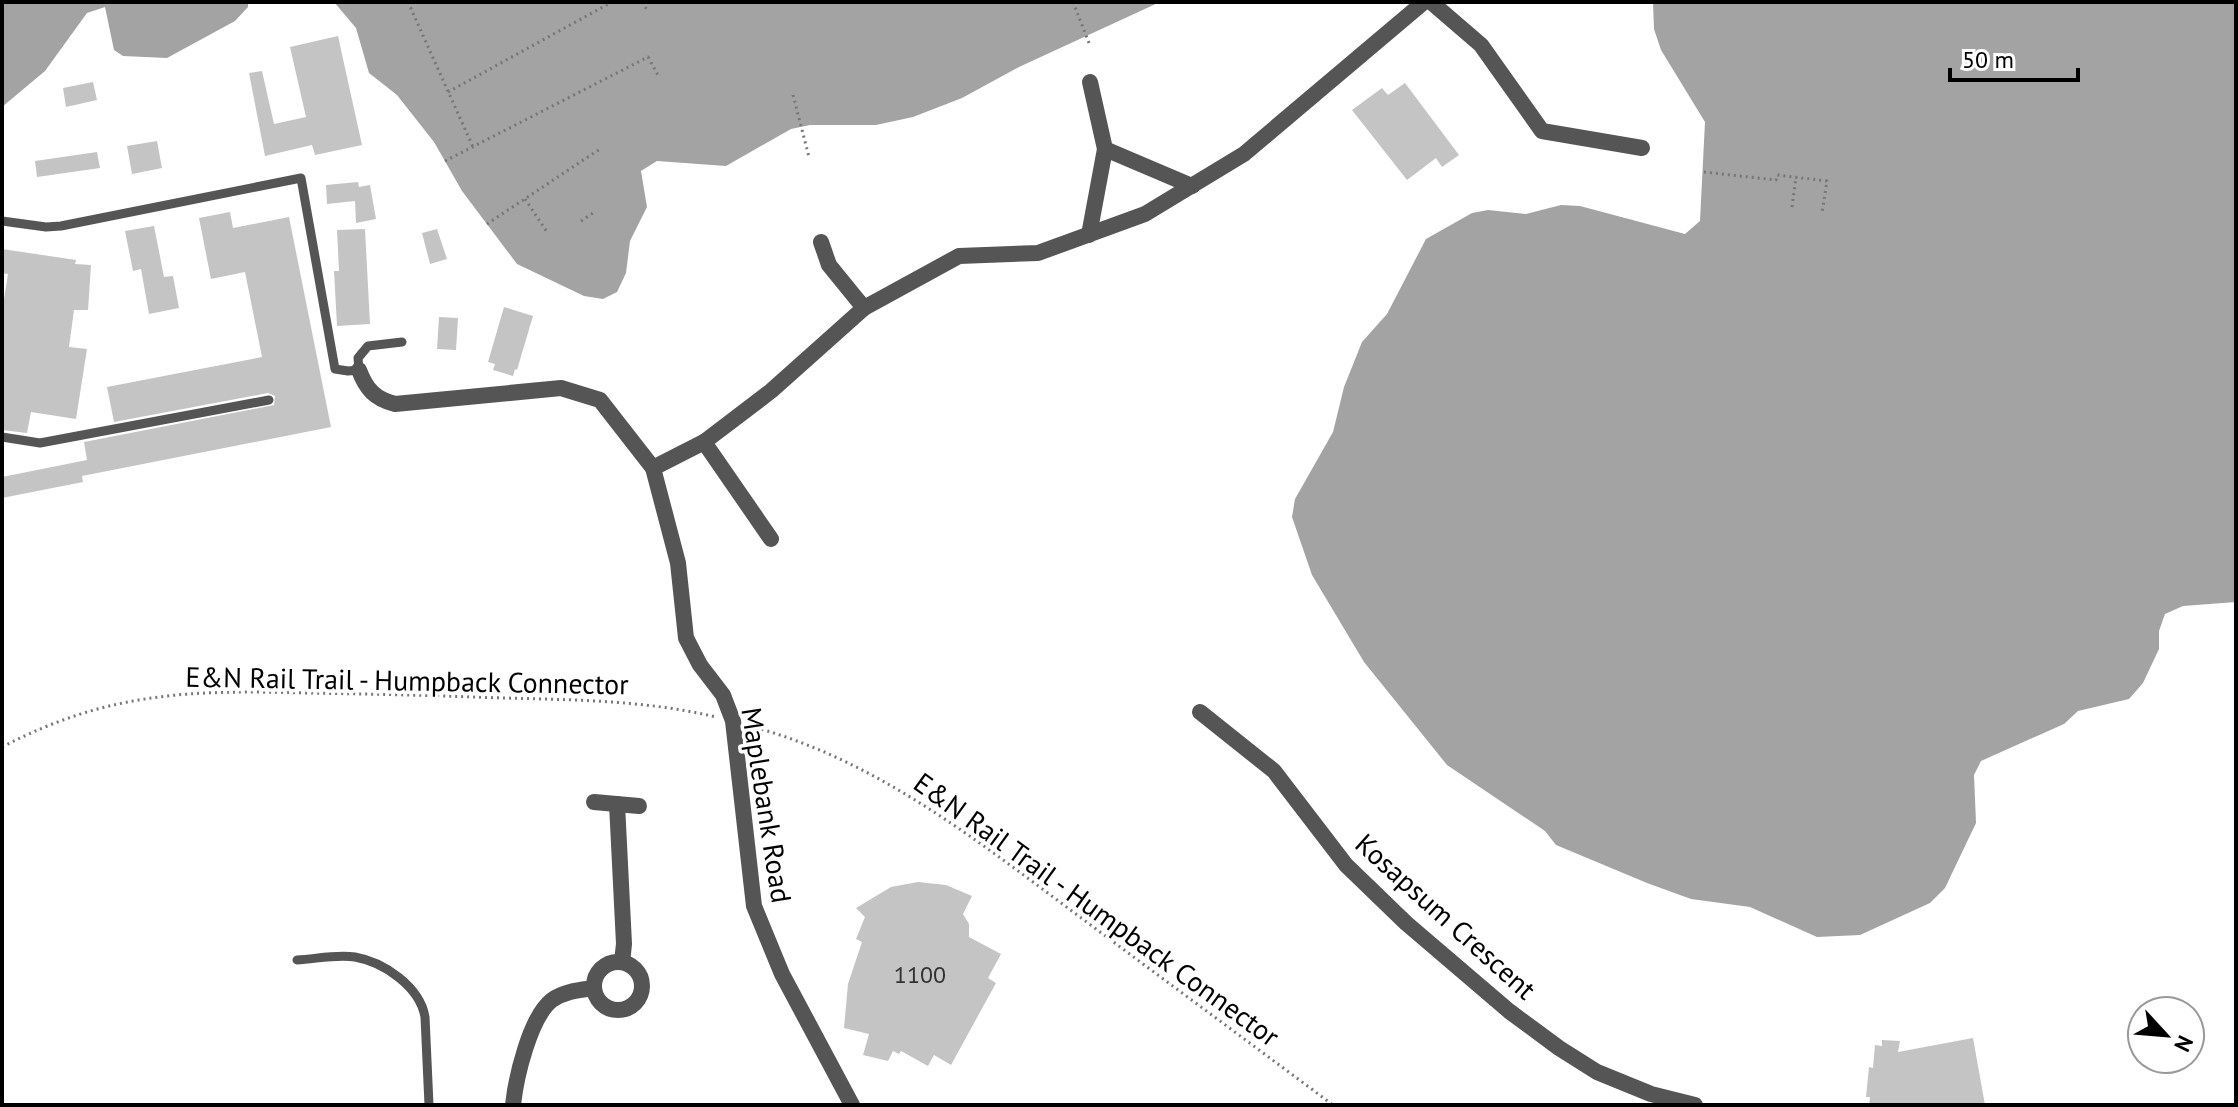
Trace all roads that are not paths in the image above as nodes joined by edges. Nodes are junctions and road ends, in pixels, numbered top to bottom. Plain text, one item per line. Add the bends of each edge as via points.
1 (1424, 2) edge
2 (1431, 2) edge
3 (1090, 82) dead end
4 (1642, 148) dead end
5 (1105, 149) junction
6 (1192, 186) junction
7 (2, 221) edge
8 (1089, 235) junction
9 (821, 242) dead end
10 (864, 308) junction
11 (402, 342) dead end
12 (359, 370) junction
13 (269, 400) dead end
14 (2, 437) edge
15 (704, 442) junction
16 (653, 468) junction
17 (771, 539) dead end
18 (1200, 712) dead end
19 (594, 802) dead end
20 (617, 804) junction
21 (639, 806) dead end
22 (297, 960) dead end
23 (622, 962) junction
24 (594, 988) junction
25 (1649, 1100) edge
26 (429, 1105) edge
27 (513, 1105) edge
28 (852, 1105) edge
29 (1695, 1105) edge

1 - 6 street via 1244,154
2 - 4 street via 1481,45 1542,131
3 - 5 street
5 - 6 street
5 - 8 street
6 - 8 street via 1145,214
7 - 12 lane via 61,226 301,178 335,369
8 - 10 street via 1038,253 959,256
9 - 10 street via 829,265
10 - 15 street via 792,375
11 - 12 lane via 368,346 358,358
12 - 16 street, Maplebank Road via 369,391 395,404 561,388 600,400
13 - 14 lane via 40,443
15 - 16 street
15 - 17 street
16 - 28 street, Maplebank Road via 678,563 686,638 723,695 733,721 754,906 782,974
18 - 25 street, Kosapsum Crescent via 1274,771 1346,865 1406,923 1559,1048
19 - 20 street
20 - 21 street
20 - 23 street
22 - 26 lane via 368,960 415,993 425,1017
23 - 24 street via 603,967
23 - 24 street via 641,977 637,1001 614,1010 601,1002
24 - 27 street via 560,995 541,1013
25 - 29 street, Kosapsum Crescent

